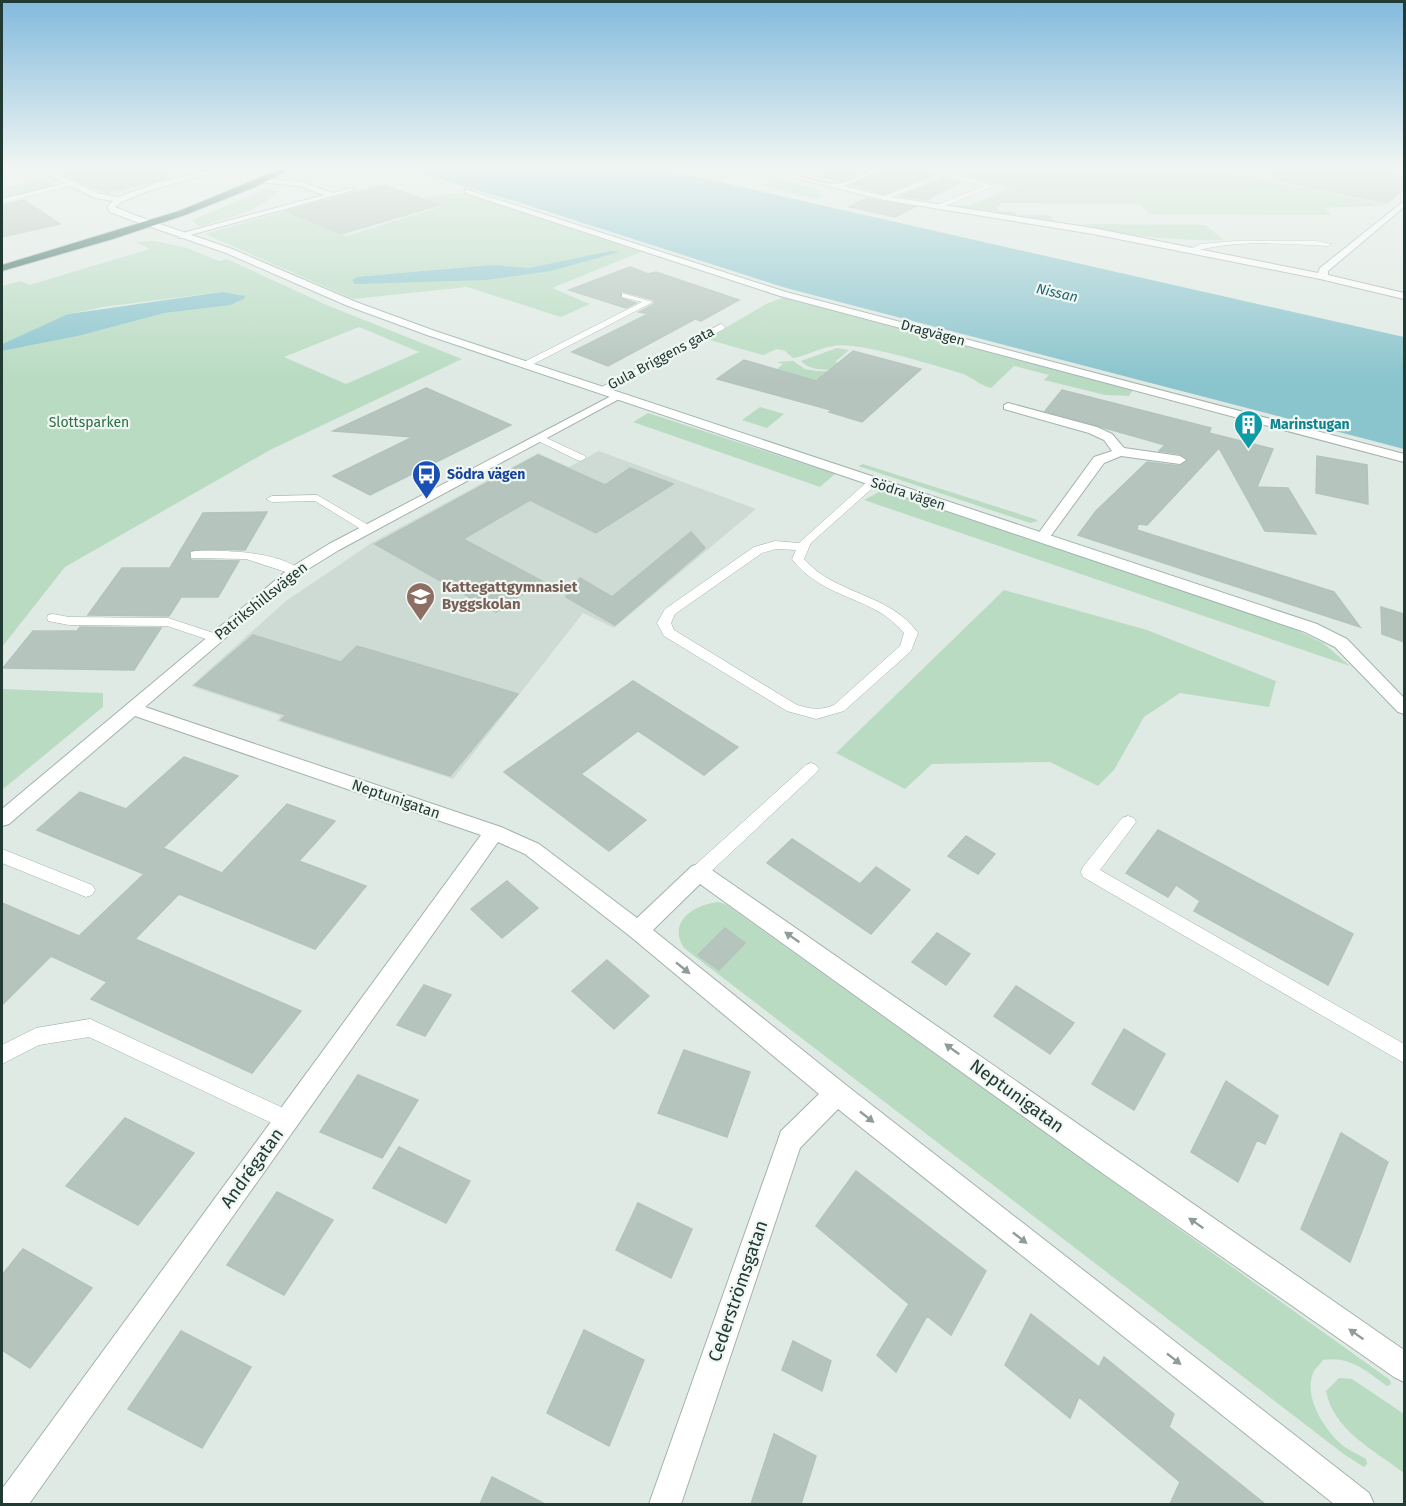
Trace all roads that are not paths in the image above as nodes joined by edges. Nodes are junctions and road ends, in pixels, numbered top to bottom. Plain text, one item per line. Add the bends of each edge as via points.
1 (65, 239) edge
2 (98, 239) edge
3 (192, 239) edge
4 (614, 239) edge
5 (1134, 239) edge
6 (1364, 239) edge
7 (1328, 244) dead end
8 (1192, 250) junction
9 (2, 259) edge
10 (2, 268) edge
11 (1323, 275) junction
12 (625, 295) dead end
13 (1404, 296) edge
14 (721, 327) dead end
15 (525, 365) junction
16 (601, 390) junction
17 (617, 396) junction
18 (1008, 407) dead end
19 (540, 438) junction
20 (1120, 452) junction
21 (581, 458) dead end
22 (1404, 458) edge
23 (1180, 460) dead end
24 (873, 482) junction
25 (272, 499) dead end
26 (368, 529) junction
27 (1042, 538) junction
28 (803, 547) junction
29 (195, 555) dead end
30 (295, 571) junction
31 (54, 618) dead end
32 (215, 638) junction
33 (1399, 695) edge
34 (1404, 708) edge
35 (132, 709) junction
36 (811, 769) dead end
37 (2, 819) edge
38 (1128, 822) dead end
39 (494, 832) junction
40 (2, 856) edge
41 (699, 872) junction
42 (86, 890) dead end
43 (638, 931) junction
44 (1404, 1054) edge
45 (2, 1055) edge
46 (837, 1093) junction
47 (287, 1120) junction
48 (1404, 1367) edge
49 (10, 1504) edge
50 (665, 1504) edge
51 (1358, 1504) edge

1 - 9 highway
2 - 10 highway
3 - 15 street, Södra vägen via 380,315
4 - 22 street, Dragvägen via 783,294
5 - 8 street
6 - 11 street via 1323,270
7 - 8 lane via 1202,245
8 - 11 street
11 - 13 street
12 - 15 lane via 649,302
14 - 16 lane, Gula Briggens gata
15 - 16 street, Södra vägen
16 - 17 street, Södra vägen
17 - 19 street, Patrikshillsvägen
17 - 24 street, Södra vägen
18 - 20 street via 1093,429 1108,437
19 - 21 lane
19 - 26 street, Patrikshillsvägen
20 - 23 street
20 - 27 street via 1099,460
24 - 27 street, Södra vägen
24 - 28 lane
25 - 26 lane via 316,498
26 - 30 street, Patrikshillsvägen
27 - 33 street, Södra vägen via 1311,628 1341,643
28 - 28 lane via 775,545 758,550 670,612 664,623 669,633 792,708 811,715 826,715 906,648 910,633 905,623 889,613 813,576 798,559
29 - 30 lane via 236,553 274,561
30 - 32 street, Patrikshillsvägen
31 - 32 lane via 168,622
32 - 35 street, Patrikshillsvägen
33 - 34 street, Södra vägen
35 - 37 street, Patrikshillsvägen
35 - 39 street, Neptunigatan
36 - 41 lane
38 - 44 lane via 1089,872
39 - 43 street, Neptunigatan via 532,849
39 - 47 street, Andrégatan
40 - 42 lane
41 - 43 street
48 -> 41 street, Neptunigatan
43 -> 46 street, Neptunigatan
45 - 47 lane via 36,1037 90,1028
46 - 50 street, Cederströmsgatan via 790,1140
46 -> 51 street, Neptunigatan
47 - 49 street, Andrégatan

